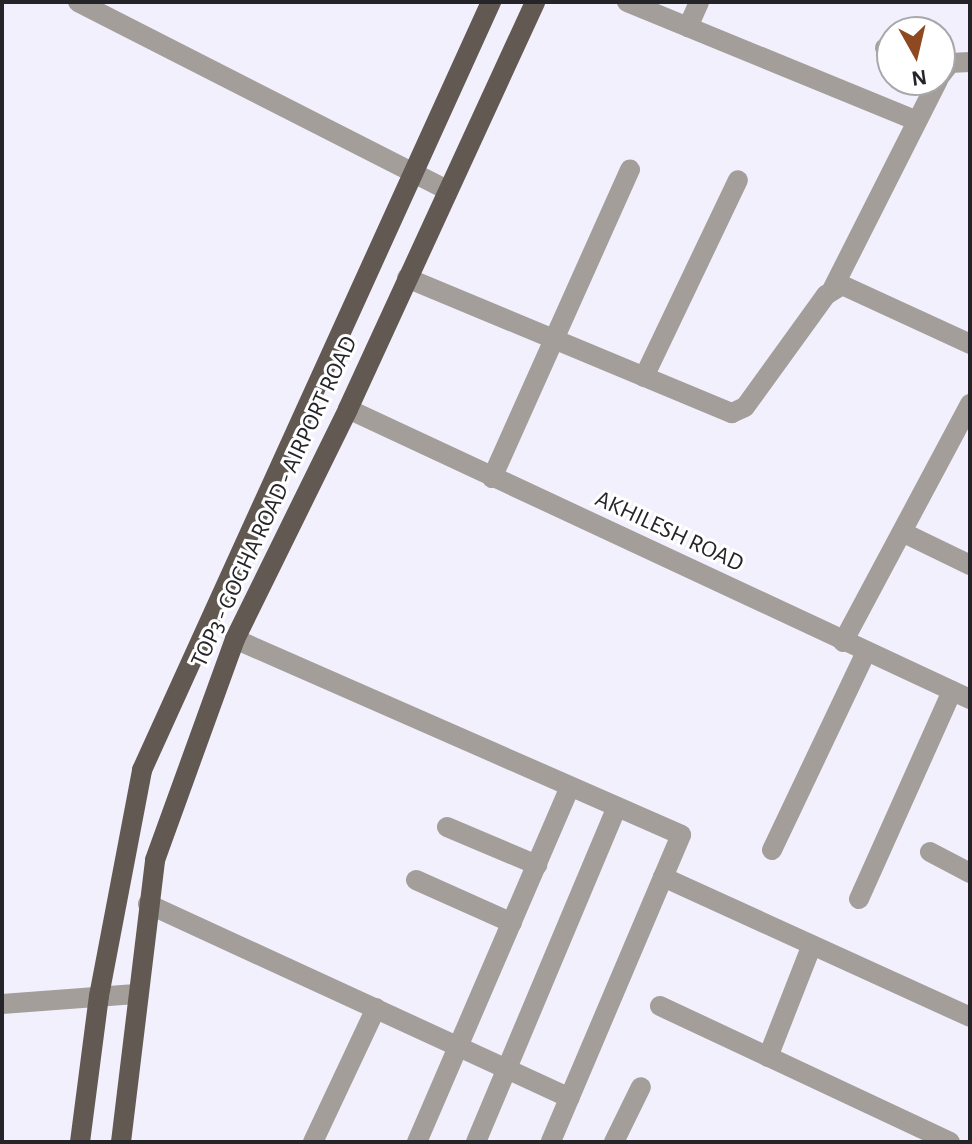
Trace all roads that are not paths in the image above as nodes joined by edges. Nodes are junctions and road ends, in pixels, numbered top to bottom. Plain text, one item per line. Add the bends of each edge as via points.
1 (491, 2) edge
2 (535, 2) edge
3 (627, 2) edge
4 (699, 2) edge
5 (85, 4) edge
6 (688, 27) junction
7 (932, 96) edge
8 (917, 121) junction
9 (630, 170) dead end
10 (412, 172) junction
11 (738, 180) dead end
12 (447, 190) junction
13 (407, 278) junction
14 (833, 288) junction
15 (556, 341) junction
16 (970, 344) edge
17 (644, 377) junction
18 (970, 404) edge
19 (348, 409) junction
20 (492, 478) junction
21 (902, 532) junction
22 (970, 565) edge
23 (235, 639) junction
24 (843, 642) junction
25 (866, 652) junction
26 (961, 695) edge
27 (570, 787) junction
28 (617, 807) junction
29 (447, 827) dead end
30 (772, 850) dead end
31 (930, 852) dead end
32 (537, 865) junction
33 (970, 873) edge
34 (663, 877) junction
35 (416, 880) dead end
36 (859, 899) dead end
37 (148, 904) junction
38 (512, 923) junction
39 (812, 945) junction
40 (136, 994) junction
41 (99, 996) junction
42 (2, 1004) edge
43 (660, 1006) dead end
44 (376, 1008) junction
45 (970, 1017) edge
46 (460, 1046) junction
47 (768, 1057) junction
48 (508, 1069) junction
49 (641, 1087) dead end
50 (570, 1098) junction
51 (80, 1142) edge
52 (121, 1142) edge
53 (313, 1142) edge
54 (417, 1142) edge
55 (476, 1142) edge
56 (551, 1142) edge
57 (614, 1142) edge
58 (950, 1142) edge

1 - 10 main road, TOP3 - GOGHA ROAD - AIRPORT ROAD
2 - 12 main road, TOP3 - GOGHA ROAD - AIRPORT ROAD
3 - 6 street
4 - 6 street
5 - 10 street
6 - 8 street
7 - 8 street
8 - 14 street
9 - 15 street
10 - 12 street
10 - 41 main road, TOP3 - GOGHA ROAD - AIRPORT ROAD via 142,770
11 - 17 street
12 - 13 main road, TOP3 - GOGHA ROAD - AIRPORT ROAD
13 - 15 street
13 - 19 main road, TOP3 - GOGHA ROAD - AIRPORT ROAD
14 - 16 street via 852,287
14 - 17 street via 739,412 724,411
15 - 17 street
15 - 20 street
18 - 21 street
19 - 20 street, AKHILESH ROAD
19 - 23 main road, TOP3 - GOGHA ROAD - AIRPORT ROAD
20 - 24 street, AKHILESH ROAD
21 - 22 street
21 - 24 street
23 - 27 street
23 - 37 main road, TOP3 - GOGHA ROAD - AIRPORT ROAD via 155,860
24 - 25 street, AKHILESH ROAD
25 - 26 street, AKHILESH ROAD
25 - 30 street
26 - 36 street
27 - 28 street
27 - 32 street
28 - 34 street via 681,835
28 - 48 street
29 - 32 street
31 - 33 street
32 - 38 street
34 - 39 street
34 - 50 street
35 - 38 street
37 - 40 main road, TOP3 - GOGHA ROAD - AIRPORT ROAD
37 - 44 street
38 - 46 street
39 - 45 street
39 - 47 street
40 - 41 street
40 - 52 main road, TOP3 - GOGHA ROAD - AIRPORT ROAD
41 - 42 street
41 - 51 main road, TOP3 - GOGHA ROAD - AIRPORT ROAD
43 - 47 street
44 - 46 street
44 - 53 street
46 - 48 street
46 - 54 street
47 - 58 street
48 - 50 street
48 - 55 street
49 - 57 street
50 - 56 street

